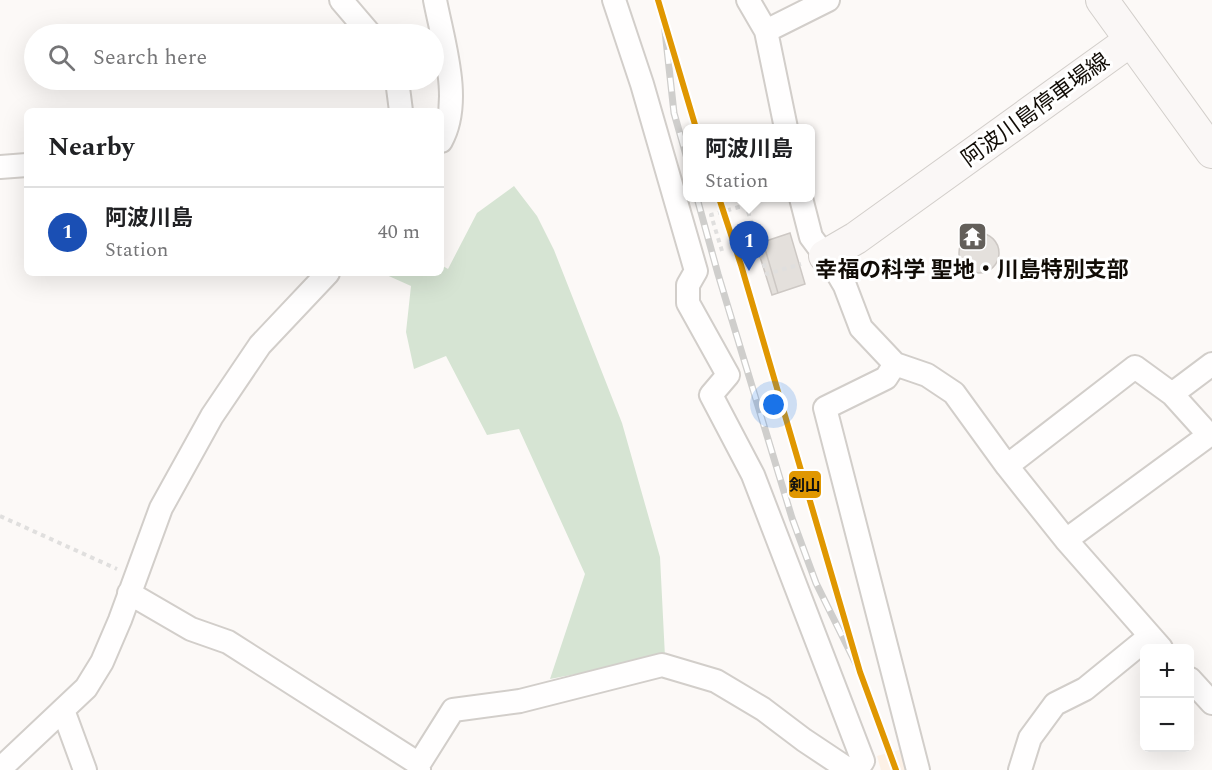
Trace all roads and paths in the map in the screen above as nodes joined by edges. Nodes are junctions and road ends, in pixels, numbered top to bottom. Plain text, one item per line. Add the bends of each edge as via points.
1 (341, 0) edge
2 (435, 0) edge
3 (614, 0) edge
4 (748, 0) edge
5 (828, 0) edge
6 (1102, 0) edge
7 (361, 24) edge
8 (439, 24) edge
9 (766, 31) junction
10 (1131, 40) junction
11 (444, 50) edge
12 (398, 90) edge
13 (401, 108) edge
14 (785, 124) edge
15 (444, 136) edge
16 (1212, 153) edge
17 (24, 165) edge
18 (0, 166) edge
19 (802, 202) edge
20 (722, 251) dead end
21 (825, 256) junction
22 (325, 276) edge
23 (896, 364) junction
24 (1212, 364) edge
25 (1172, 394) junction
26 (1007, 466) junction
27 (0, 516) edge
28 (1066, 540) junction
29 (132, 585) junction
30 (1156, 642) edge
31 (1194, 683) edge
32 (1212, 703) edge
33 (63, 710) junction
34 (419, 767) edge
35 (0, 769) edge
36 (85, 770) edge
37 (851, 770) edge
38 (918, 770) edge
39 (1020, 770) edge

1 - 7 street
2 - 8 street
3 - 37 street via 696,271 688,285 688,303 728,375 711,395 753,474 863,761
4 - 9 street
5 - 9 street
6 - 10 main road
9 - 14 street
10 - 16 main road, 阿波川島停車場線
10 - 21 main road, 阿波川島停車場線 via 856,238
11 - 15 street via 452,94
12 - 13 street
17 - 18 street
19 - 21 street via 812,237
20 - 21 path via 711,215 746,205 766,274
21 - 23 street via 845,286 861,328
22 - 29 street via 260,345 212,416 161,508
23 - 26 street via 927,375 954,393
23 - 38 street via 886,378 825,408
24 - 25 street
25 - 26 street via 1135,368
25 - 28 street via 1209,435
26 - 28 street
27 - 29 path
28 - 30 street
29 - 33 street via 102,662 86,688
29 - 34 street via 191,629 228,642
30 - 39 street via 1055,704 1030,738
31 - 32 street
33 - 35 street
33 - 36 street
34 - 37 street via 453,710 520,701 662,665 716,681

